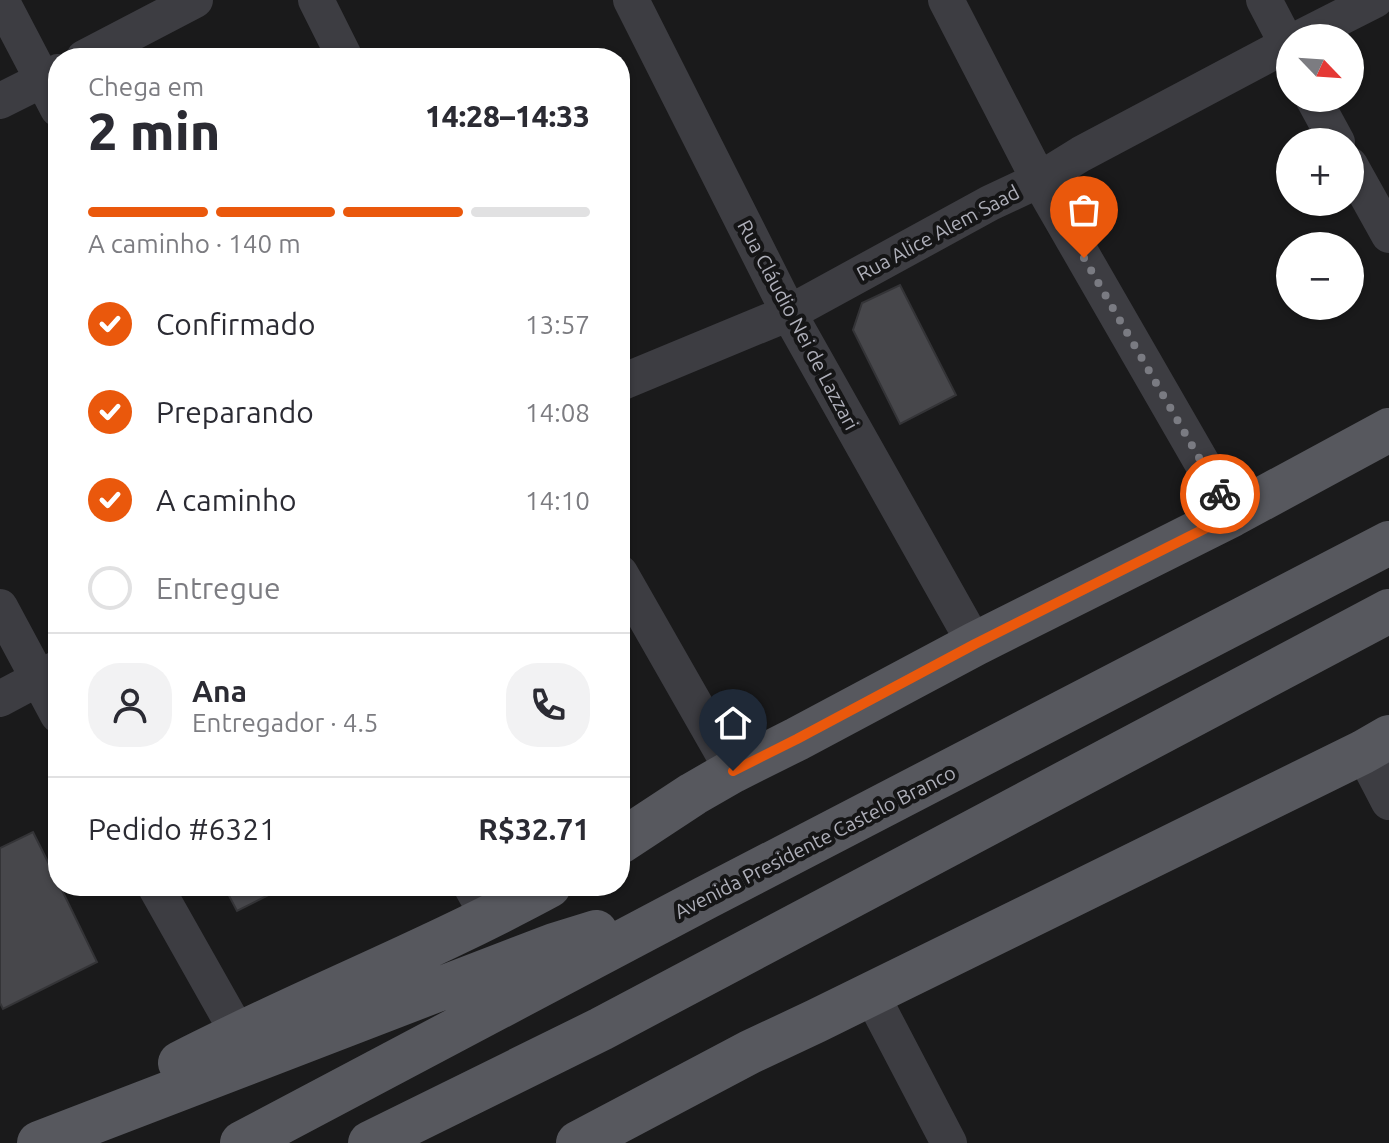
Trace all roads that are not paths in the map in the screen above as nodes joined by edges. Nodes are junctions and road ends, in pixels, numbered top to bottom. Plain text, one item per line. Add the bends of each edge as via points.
1 (1, 0) edge
2 (195, 0) edge
3 (316, 0) edge
4 (631, 0) edge
5 (946, 0) edge
6 (1264, 0) edge
7 (1375, 0) edge
8 (1279, 24) edge
9 (1331, 24) edge
10 (103, 48) edge
11 (340, 48) edge
12 (1276, 53) edge
13 (48, 79) edge
14 (48, 88) edge
15 (0, 101) edge
16 (1039, 180) junction
17 (1364, 190) edge
18 (1389, 235) edge
19 (789, 313) junction
20 (630, 379) edge
21 (1389, 430) edge
22 (1389, 514) edge
23 (1232, 515) junction
24 (1389, 543) edge
25 (630, 591) edge
26 (0, 607) edge
27 (1389, 611) edge
28 (1389, 642) edge
29 (975, 644) junction
30 (1148, 669) junction
31 (48, 673) edge
32 (1236, 691) junction
33 (0, 699) edge
34 (1376, 744) edge
35 (733, 771) junction
36 (1389, 802) edge
37 (630, 835) edge
38 (161, 896) edge
39 (506, 896) edge
40 (705, 898) junction
41 (480, 902) edge
42 (871, 994) junction
43 (601, 1029) junction
44 (238, 1033) junction
45 (23, 1143) edge
46 (39, 1143) edge
47 (242, 1143) edge
48 (370, 1143) edge
49 (418, 1143) edge
50 (578, 1143) edge
51 (949, 1143) edge

1 - 13 street
2 - 10 street
3 - 11 street
4 - 19 street, Rua Cláudio Nei de Lazzari
5 - 16 street
6 - 8 street
7 - 9 street, Rua Alice Alem Saad
12 - 16 street, Rua Alice Alem Saad
14 - 15 street
16 - 19 street, Rua Alice Alem Saad
16 - 23 street
17 - 18 street
19 - 20 street, Rua Alice Alem Saad
19 - 29 street, Rua Cláudio Nei de Lazzari
21 - 23 main road
22 - 30 main road
23 - 29 main road
24 - 30 main road, Avenida Presidente Castelo Branco
25 - 35 street
26 - 31 street
27 - 32 main road
28 - 32 main road
29 - 35 main road
30 - 40 main road, Avenida Presidente Castelo Branco
31 - 33 street
32 - 43 main road
34 - 36 street
34 - 42 main road
35 - 37 main road
38 - 44 street
39 - 41 main road
40 - 46 main road via 554,945
40 - 47 main road, Avenida Presidente Castelo Branco
41 - 44 main road
42 - 50 main road
42 - 51 street
43 - 48 main road
43 - 49 main road
44 - 45 main road

